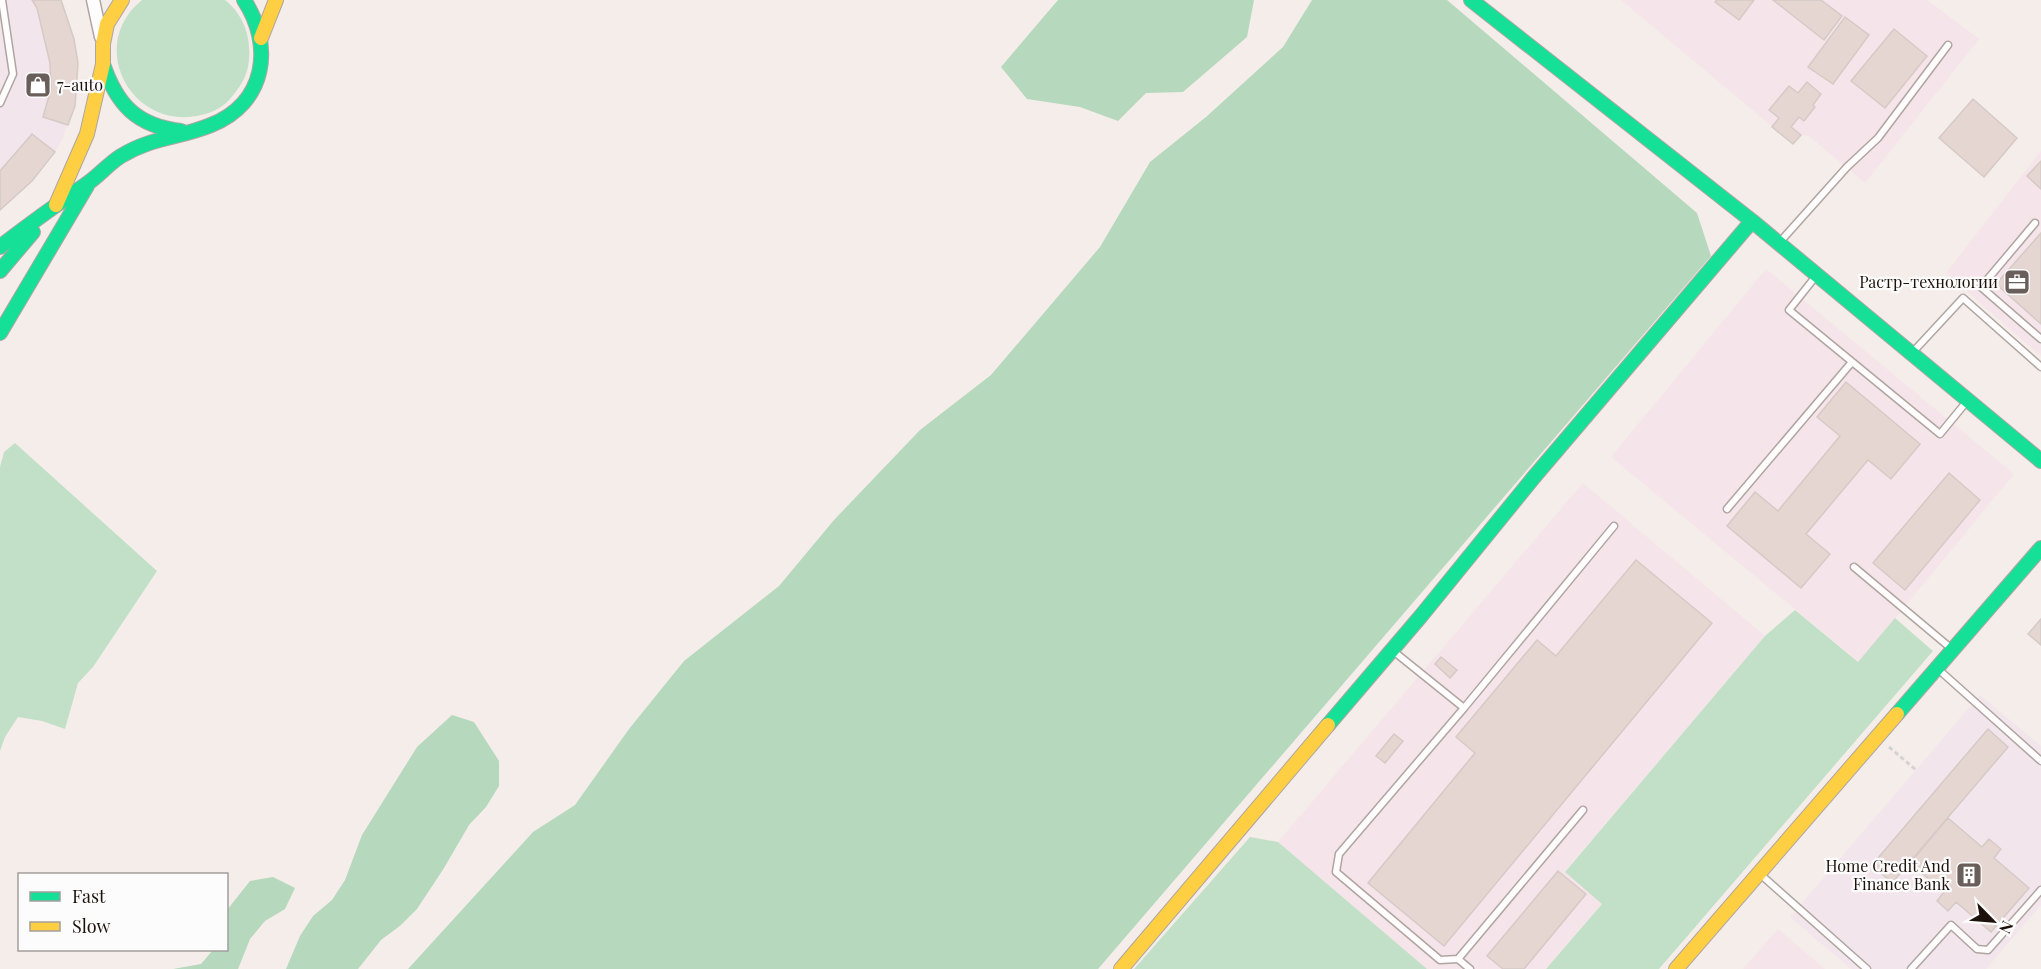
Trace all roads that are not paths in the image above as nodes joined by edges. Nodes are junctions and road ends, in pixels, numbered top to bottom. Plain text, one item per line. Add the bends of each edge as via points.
1 (2, 0) edge
2 (93, 0) edge
3 (122, 0) edge
4 (244, 0) edge
5 (276, 0) edge
6 (1471, 0) edge
7 (261, 38) junction
8 (103, 44) junction
9 (1948, 45) dead end
10 (103, 64) junction
11 (0, 103) edge
12 (188, 131) junction
13 (87, 184) junction
14 (57, 203) junction
15 (1752, 220) junction
16 (2035, 223) dead end
17 (1779, 244) junction
18 (0, 247) edge
19 (0, 271) edge
20 (1817, 275) junction
21 (0, 333) edge
22 (2041, 339) edge
23 (1911, 353) junction
24 (1852, 362) junction
25 (2041, 367) edge
26 (1968, 400) junction
27 (2041, 461) edge
28 (1727, 509) dead end
29 (1614, 526) dead end
30 (2041, 548) edge
31 (1854, 567) dead end
32 (1392, 649) junction
33 (1953, 650) junction
34 (1937, 668) junction
35 (1464, 708) junction
36 (2041, 761) edge
37 (1583, 810) dead end
38 (1758, 872) junction
39 (2041, 890) edge
40 (1458, 959) junction
41 (1121, 969) edge
42 (1470, 969) edge
43 (1676, 969) edge
44 (1867, 969) edge
45 (1911, 969) edge

1 - 11 lane via 13,74
2 - 8 street
3 - 8 street via 107,24
4 - 7 street via 255,16
5 - 7 street
6 - 15 street
7 - 12 street via 262,60 257,81 245,100 230,116
8 - 10 street
9 - 17 lane via 1878,138
10 - 12 street via 119,100 133,114 169,130
10 - 14 street via 87,134
12 - 13 street via 148,142 119,157
13 - 14 street
13 - 21 street
14 - 18 street
14 - 19 street
15 - 17 street
15 - 32 street
16 - 22 lane via 1981,287
17 - 20 street
20 - 23 street
20 - 24 lane via 1789,310
23 - 25 lane via 1963,298
23 - 26 street
24 - 26 lane via 1940,434
24 - 28 lane
26 - 27 street
29 - 35 lane
30 - 33 street
31 - 33 lane
32 - 35 lane
32 - 41 street
33 - 34 street
34 - 36 lane
34 - 38 street
35 - 40 lane via 1339,854 1336,872 1440,960
37 - 40 lane
38 - 43 street
38 - 44 lane
39 - 45 lane via 1988,950 1977,949 1951,925
40 - 42 lane

